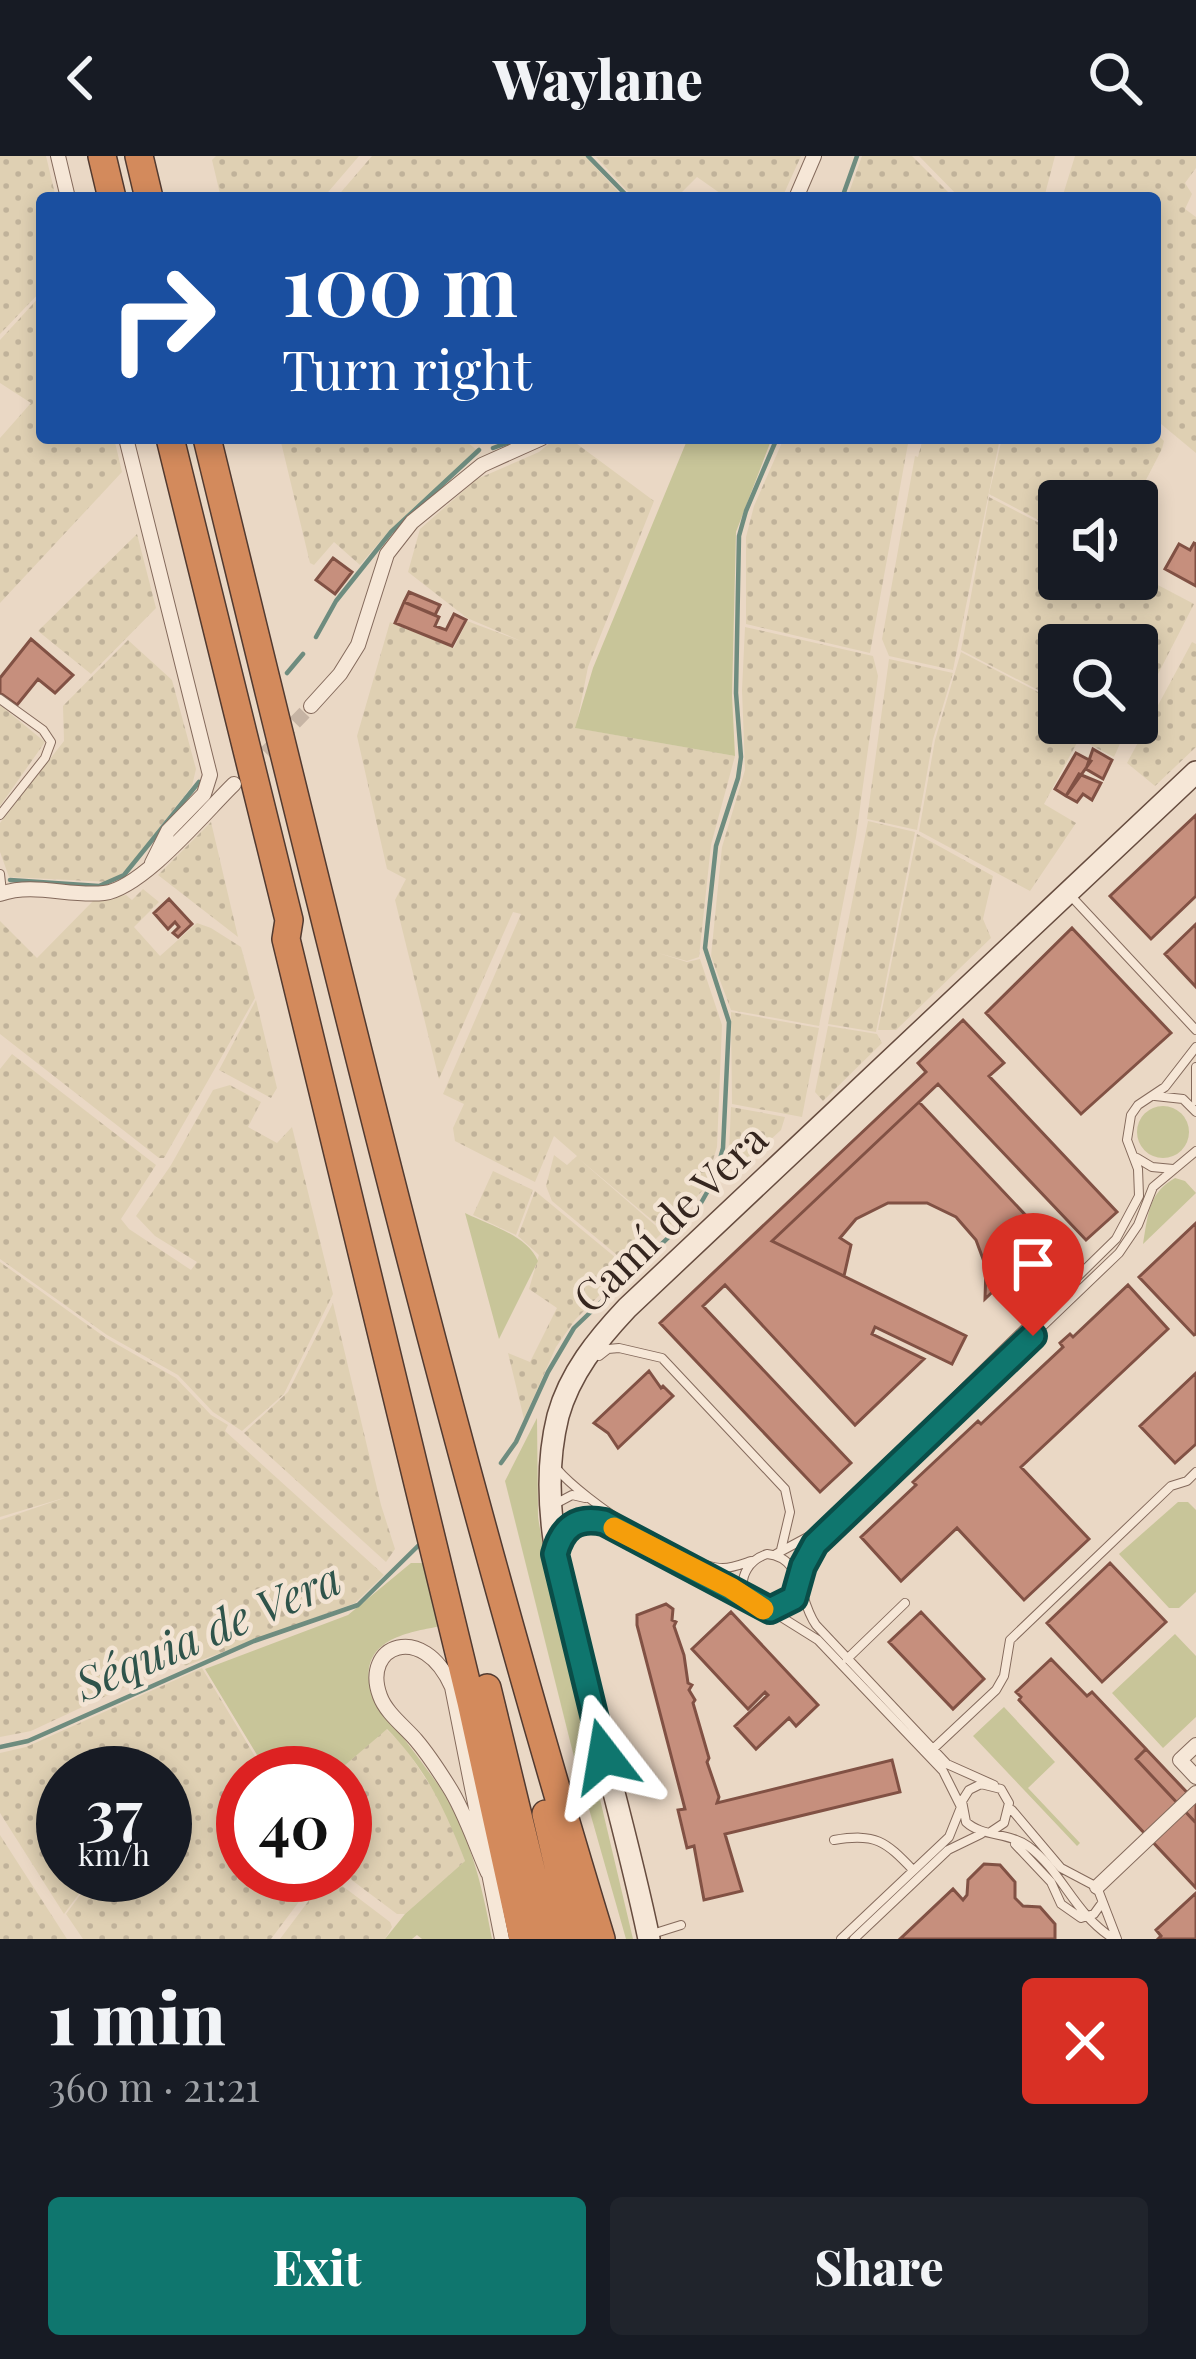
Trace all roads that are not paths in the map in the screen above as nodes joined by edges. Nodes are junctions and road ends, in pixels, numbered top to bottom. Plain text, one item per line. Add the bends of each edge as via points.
1 (58, 156) edge
2 (102, 156) edge
3 (139, 156) edge
4 (814, 156) edge
5 (67, 192) edge
6 (111, 192) edge
7 (148, 192) edge
8 (799, 192) edge
9 (127, 444) edge
10 (171, 444) edge
11 (208, 444) edge
12 (529, 444) edge
13 (0, 699) edge
14 (311, 706) tunnel mouth
15 (1196, 772) edge
16 (234, 784) dead end
17 (0, 814) edge
18 (152, 863) junction
19 (0, 874) edge
20 (1, 893) edge
21 (1068, 893) junction
22 (289, 920) junction
23 (1196, 1030) edge
24 (1196, 1047) edge
25 (1196, 1067) edge
26 (1148, 1098) junction
27 (1196, 1101) edge
28 (1196, 1112) edge
29 (1196, 1151) edge
30 (1132, 1152) junction
31 (1181, 1166) junction
32 (627, 1308) junction
33 (619, 1348) junction
34 (559, 1414) junction
35 (551, 1452) junction
36 (1196, 1472) edge
37 (597, 1504) junction
38 (475, 1506) junction
39 (552, 1513) junction
40 (784, 1536) junction
41 (794, 1546) junction
42 (778, 1552) junction
43 (555, 1554) junction
44 (752, 1560) junction
45 (798, 1581) junction
46 (747, 1598) junction
47 (905, 1604) dead end
48 (770, 1610) junction
49 (847, 1659) junction
50 (1196, 1744) edge
51 (933, 1749) junction
52 (1196, 1777) edge
53 (994, 1785) junction
54 (1196, 1793) edge
55 (1009, 1803) junction
56 (961, 1807) junction
57 (989, 1831) junction
58 (1005, 1835) junction
59 (834, 1840) dead end
60 (914, 1870) junction
61 (488, 1873) junction
62 (1096, 1889) junction
63 (1069, 1897) junction
64 (1087, 1916) junction
65 (681, 1925) dead end
66 (649, 1937) edge
67 (502, 1939) edge
68 (523, 1939) edge
69 (548, 1939) edge
70 (574, 1939) edge
71 (601, 1939) edge
72 (841, 1939) edge
73 (854, 1939) edge
74 (1116, 1939) edge

1 - 5 street
2 - 6 highway
3 - 7 highway
4 - 8 street
9 - 18 street via 210,775
10 - 22 highway
11 - 38 highway
12 - 14 street via 482,465 412,522 387,554 358,645
13 - 17 lane via 51,742
15 - 21 street, Camí de Vera
16 - 18 street
18 - 20 street via 115,891
19 - 20 lane
21 - 23 lane
21 - 32 street, Camí de Vera
22 - 68 highway via 286,939
22 - 69 highway via 302,932
24 - 26 lane
25 - 27 lane
26 - 28 lane via 1172,1095
26 - 30 lane via 1127,1127
29 - 31 lane
30 - 31 lane via 1152,1167
30 - 41 lane via 1139,1196 1116,1239
31 - 45 lane via 1153,1187 1119,1253 815,1544
32 - 33 lane via 614,1332
32 - 34 street, Camí de Vera via 583,1360
33 - 34 lane via 600,1354
33 - 40 lane via 662,1358 785,1489
34 - 35 street, Camí de Vera
35 - 37 lane via 565,1479
35 - 39 street, Camí de Vera
36 - 51 lane via 1171,1486 1010,1640 996,1690
37 - 39 lane via 572,1495
37 - 44 lane via 699,1562 723,1568
38 - 70 highway
38 - 71 highway
39 - 43 street, Camí de Vera
40 - 41 lane
40 - 42 lane
41 - 42 lane
42 - 44 lane
42 - 45 lane
43 - 46 lane via 569,1526 604,1522
43 - 66 street, Camí de Vera via 573,1595
44 - 46 lane via 742,1582
45 - 48 lane via 794,1598
45 - 49 lane via 808,1615
46 - 48 lane
47 - 49 lane
48 - 56 lane via 810,1632 853,1676 943,1771
49 - 51 lane
50 - 52 street via 1180,1760
51 - 53 lane via 957,1771
53 - 55 lane
53 - 56 lane via 969,1790
54 - 62 street
55 - 57 lane via 1004,1823
55 - 62 lane via 1061,1868
56 - 57 lane via 971,1827
56 - 60 lane via 949,1837
57 - 58 lane
57 - 73 lane via 948,1850
58 - 63 lane via 1034,1851
58 - 64 lane via 1068,1912
59 - 60 lane via 860,1835 887,1843
60 - 72 lane
61 - 61 street via 452,1688 424,1649 397,1648 383,1656 380,1696 452,1791
61 - 67 street
62 - 63 lane via 1072,1885
62 - 64 lane via 1099,1910
62 - 74 lane
63 - 64 lane
64 - 74 lane
65 - 66 lane

